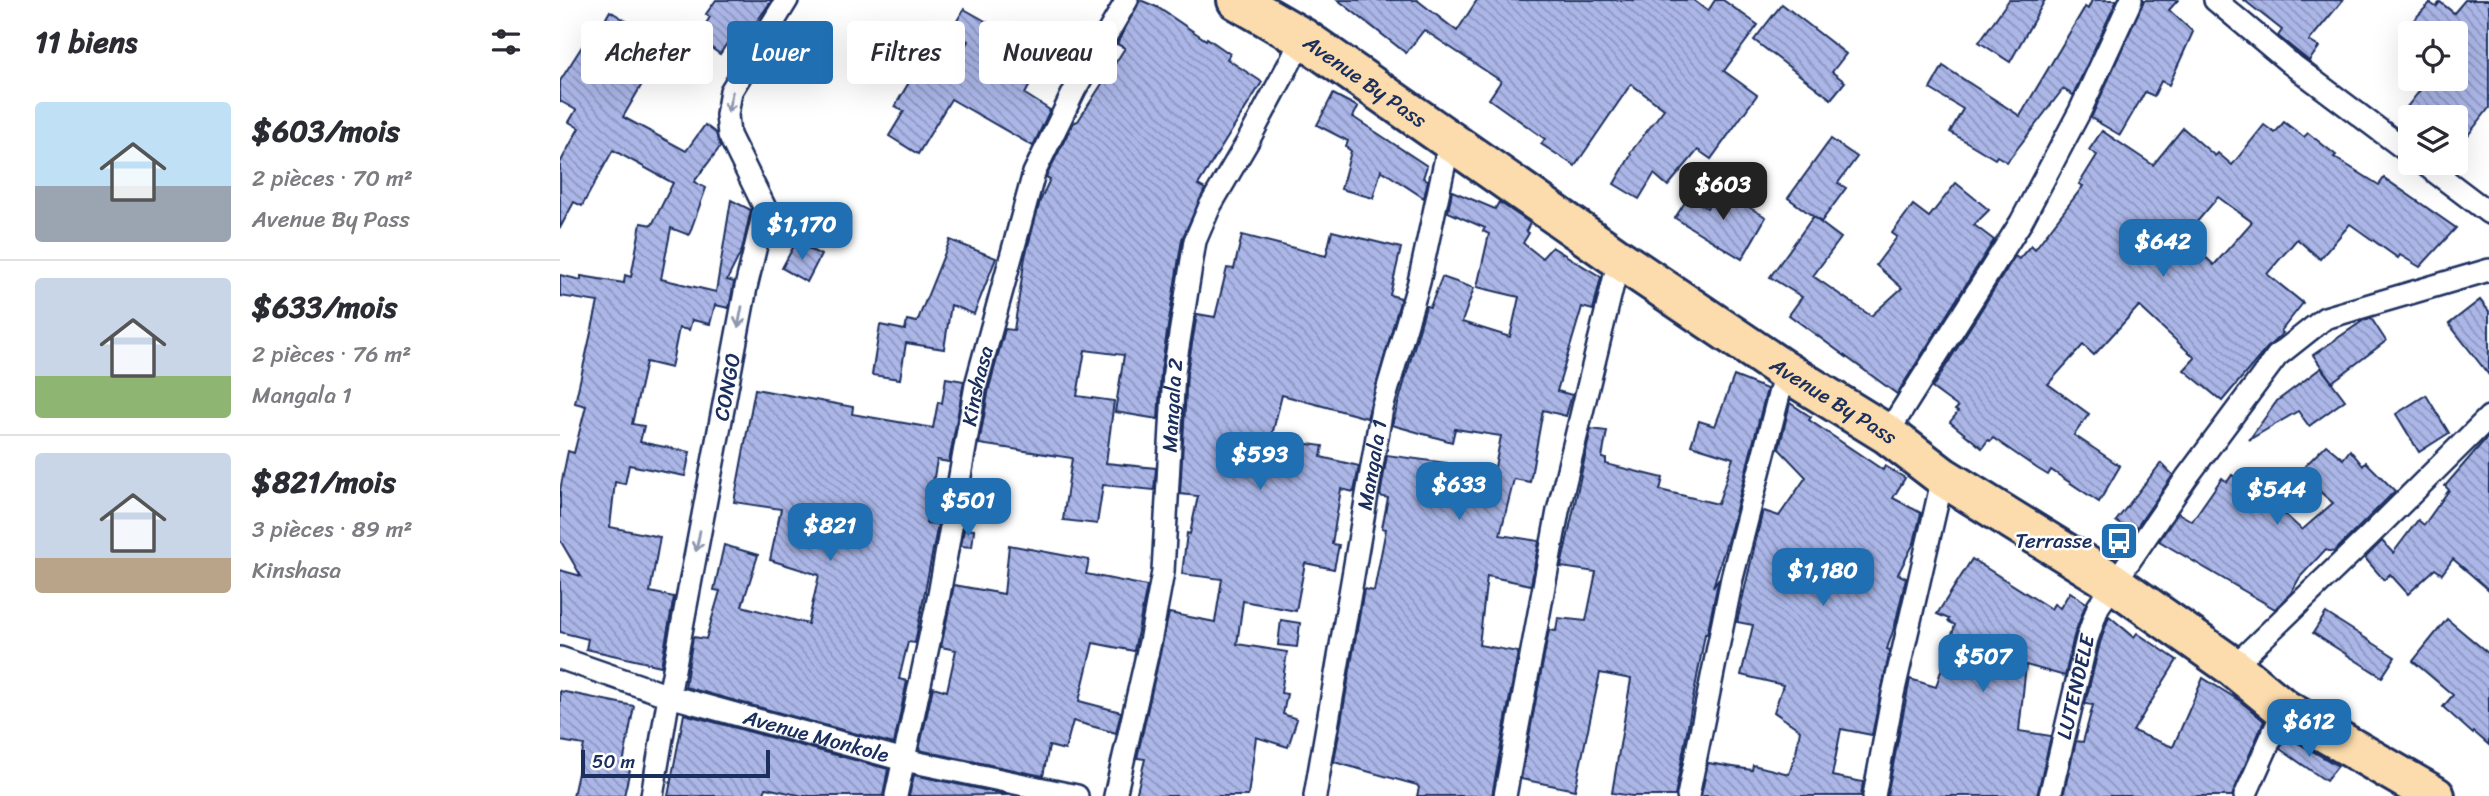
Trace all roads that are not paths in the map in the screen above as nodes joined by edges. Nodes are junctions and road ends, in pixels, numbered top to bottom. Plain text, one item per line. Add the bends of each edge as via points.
1 (787, 0) edge
2 (1127, 0) edge
3 (1237, 0) edge
4 (2131, 0) edge
5 (2215, 0) edge
6 (1303, 38) junction
7 (1450, 139) junction
8 (2398, 144) edge
9 (2439, 175) edge
10 (2489, 213) edge
11 (1619, 259) junction
12 (2489, 270) edge
13 (1785, 371) junction
14 (2489, 417) edge
15 (1887, 434) junction
16 (1944, 477) junction
17 (2113, 583) junction
18 (560, 658) edge
19 (2233, 667) junction
20 (668, 696) junction
21 (2284, 709) junction
22 (904, 760) junction
23 (2430, 795) edge
24 (652, 796) edge
25 (895, 796) edge
26 (1077, 796) edge
27 (1115, 796) edge
28 (1315, 796) edge
29 (1505, 796) edge
30 (1688, 796) edge
31 (1874, 796) edge
32 (2050, 796) edge
33 (2245, 796) edge

1 -> 20 street, CONGO via 731,92 727,115 729,135 765,208
2 - 22 street, Kinshasa via 1075,89 1034,173 976,385
3 - 6 highway, Avenue By Pass
4 - 15 street via 2080,111 2021,222
5 - 8 street
6 - 7 highway, Avenue By Pass
6 - 27 street, Mangala 2 via 1195,241 1174,372 1163,572
7 - 11 highway, Avenue By Pass
7 - 28 street, Mangala 1 via 1419,282 1382,408
9 - 10 street
11 - 13 highway, Avenue By Pass
11 - 29 street via 1558,511
12 - 17 street, LUTENDELE via 2325,318 2277,356
13 - 15 highway, Avenue By Pass
13 - 30 street via 1732,578
14 - 19 street
15 - 16 highway, Avenue By Pass
16 - 17 highway, Avenue By Pass
16 - 31 street
17 - 19 highway, Avenue By Pass
17 - 32 street, LUTENDELE via 2087,639
18 - 20 street, Avenue Monkole
19 - 21 highway, Avenue By Pass
20 - 22 street, Avenue Monkole
20 - 24 street, CONGO
21 - 23 highway, Avenue By Pass
21 - 33 street
22 - 25 street, Kinshasa
22 - 26 street, Avenue Monkole

